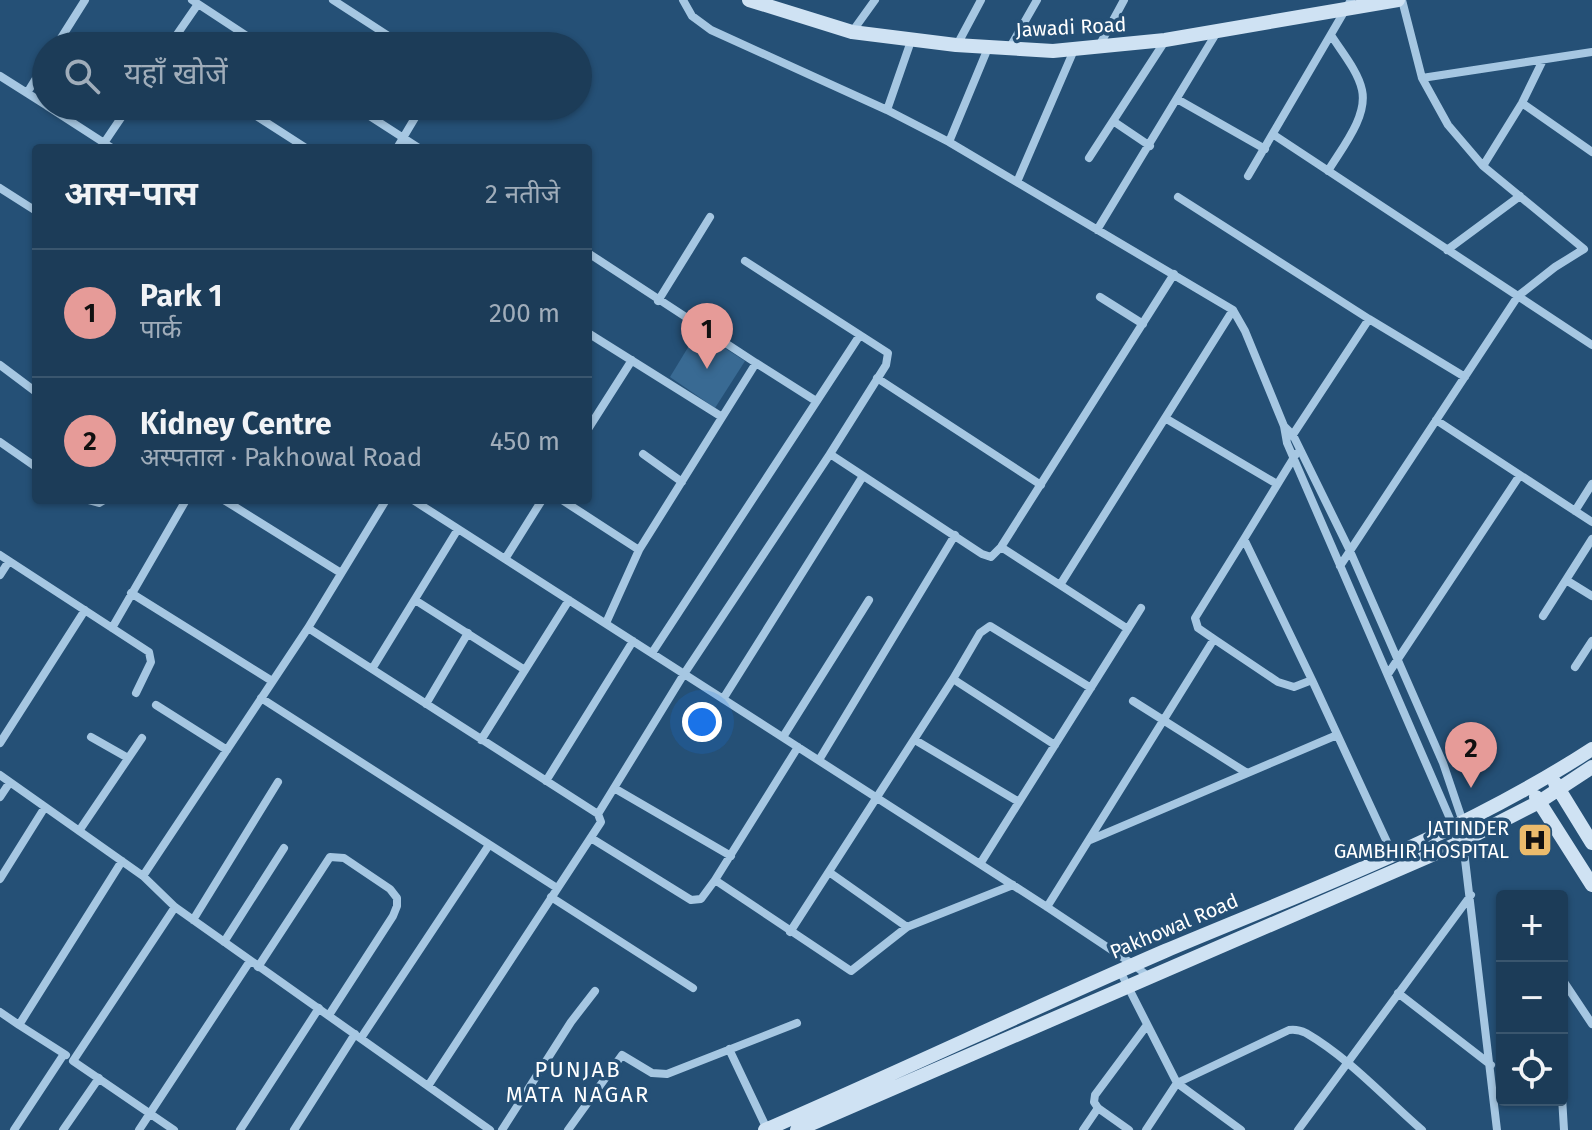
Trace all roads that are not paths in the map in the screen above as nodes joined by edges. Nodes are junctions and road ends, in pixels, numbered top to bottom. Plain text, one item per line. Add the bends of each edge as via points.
1 (85, 0) edge
2 (333, 0) edge
3 (683, 0) edge
4 (749, 0) edge
5 (875, 0) edge
6 (981, 0) edge
7 (1037, 0) edge
8 (1124, 0) edge
9 (1400, 0) edge
10 (195, 2) edge
11 (774, 4) edge
12 (1348, 4) edge
13 (65, 32) edge
14 (177, 32) edge
15 (241, 32) edge
16 (382, 32) edge
17 (852, 32) junction
18 (1217, 32) junction
19 (1331, 35) junction
20 (1165, 40) junction
21 (911, 41) junction
22 (956, 45) junction
23 (988, 48) junction
24 (1009, 49) junction
25 (1098, 49) junction
26 (1074, 50) junction
27 (1592, 52) edge
28 (1543, 60) junction
29 (0, 76) edge
30 (1422, 78) junction
31 (32, 85) edge
32 (27, 93) junction
33 (32, 96) edge
34 (1177, 99) junction
35 (1522, 103) junction
36 (887, 110) junction
37 (68, 120) edge
38 (122, 120) edge
39 (263, 120) edge
40 (375, 120) edge
41 (414, 120) edge
42 (1113, 121) junction
43 (1274, 135) junction
44 (403, 138) junction
45 (949, 142) junction
46 (105, 144) edge
47 (109, 144) edge
48 (300, 144) edge
49 (399, 144) edge
50 (413, 144) edge
51 (1150, 146) junction
52 (1265, 149) junction
53 (1592, 152) edge
54 (1089, 158) dead end
55 (1483, 166) junction
56 (1328, 171) junction
57 (1248, 176) dead end
58 (1017, 182) junction
59 (0, 188) edge
60 (1520, 196) junction
61 (1178, 197) dead end
62 (32, 208) edge
63 (710, 217) dead end
64 (1097, 230) junction
65 (1588, 247) edge
66 (1447, 250) junction
67 (592, 256) edge
68 (745, 261) dead end
69 (1174, 274) junction
70 (1518, 296) junction
71 (1100, 297) dead end
72 (658, 301) junction
73 (1233, 310) junction
74 (1369, 319) junction
75 (1143, 324) junction
76 (592, 335) edge
77 (860, 335) junction
78 (1592, 345) edge
79 (632, 360) junction
80 (756, 363) junction
81 (0, 365) edge
82 (1465, 377) junction
83 (877, 378) junction
84 (32, 389) edge
85 (816, 401) junction
86 (722, 417) junction
87 (1165, 418) junction
88 (1436, 420) junction
89 (592, 423) edge
90 (1284, 426) junction
91 (1293, 435) junction
92 (0, 442) edge
93 (1287, 443) junction
94 (1300, 448) junction
95 (643, 454) dead end
96 (830, 454) junction
97 (1294, 458) junction
98 (32, 464) edge
99 (1520, 475) junction
100 (863, 476) junction
101 (682, 482) junction
102 (1277, 484) junction
103 (1592, 484) edge
104 (1041, 485) junction
105 (184, 504) edge
106 (231, 504) edge
107 (384, 504) edge
108 (419, 504) edge
109 (539, 504) edge
110 (568, 504) edge
111 (1575, 511) junction
112 (1592, 522) edge
113 (458, 529) junction
114 (955, 535) junction
115 (1244, 539) junction
116 (1592, 539) edge
117 (1001, 547) junction
118 (639, 550) junction
119 (1350, 551) junction
120 (0, 555) edge
121 (505, 559) junction
122 (9, 561) junction
123 (1340, 566) junction
124 (341, 573) junction
125 (0, 575) edge
126 (1566, 580) junction
127 (1060, 585) junction
128 (131, 593) junction
129 (1592, 596) edge
130 (415, 600) junction
131 (569, 600) junction
132 (869, 600) dead end
133 (1141, 608) dead end
134 (85, 610) junction
135 (1543, 616) dead end
136 (606, 623) junction
137 (112, 628) junction
138 (308, 628) junction
139 (1128, 629) junction
140 (468, 633) junction
141 (1214, 639) junction
142 (633, 641) junction
143 (1592, 641) edge
144 (652, 653) junction
145 (1397, 660) junction
146 (1575, 667) dead end
147 (372, 669) junction
148 (525, 670) junction
149 (684, 674) junction
150 (1388, 674) junction
151 (953, 679) junction
152 (1312, 680) junction
153 (272, 681) junction
154 (1091, 688) junction
155 (136, 693) dead end
156 (261, 698) junction
157 (723, 699) junction
158 (1133, 701) dead end
159 (426, 704) junction
160 (156, 705) dead end
161 (1163, 721) junction
162 (1337, 735) junction
163 (91, 737) dead end
164 (783, 737) junction
165 (142, 738) dead end
166 (481, 740) junction
167 (915, 740) junction
168 (0, 743) edge
169 (1055, 745) junction
170 (798, 747) junction
171 (1592, 749) edge
172 (227, 750) junction
173 (128, 758) junction
174 (819, 760) junction
175 (1592, 767) edge
176 (1247, 773) junction
177 (0, 775) edge
178 (1551, 776) junction
179 (546, 781) junction
180 (10, 782) junction
181 (278, 782) dead end
182 (1530, 787) junction
183 (614, 788) junction
184 (1559, 790) junction
185 (0, 797) edge
186 (876, 797) junction
187 (1019, 802) junction
188 (1539, 802) junction
189 (45, 807) junction
190 (598, 814) junction
191 (1458, 825) junction
192 (79, 831) junction
193 (591, 838) junction
194 (1089, 840) junction
195 (1592, 843) edge
196 (489, 845) junction
197 (1463, 845) junction
198 (284, 848) dead end
199 (1393, 855) junction
200 (731, 856) junction
201 (122, 861) junction
202 (980, 864) junction
203 (829, 872) junction
204 (143, 876) junction
205 (0, 879) edge
206 (715, 880) junction
207 (1013, 885) junction
208 (1592, 885) edge
209 (557, 888) junction
210 (1471, 895) junction
211 (551, 897) junction
212 (175, 907) junction
213 (1047, 907) junction
214 (193, 920) junction
215 (907, 927) junction
216 (790, 932) junction
217 (224, 942) junction
218 (254, 964) junction
219 (1127, 968) junction
220 (1149, 978) junction
221 (1129, 987) junction
222 (693, 988) dead end
223 (1568, 988) edge
224 (595, 991) dead end
225 (1398, 993) junction
226 (319, 1008) junction
227 (0, 1012) edge
228 (329, 1015) junction
229 (797, 1023) dead end
230 (1592, 1024) edge
231 (19, 1025) junction
232 (1147, 1025) junction
233 (358, 1036) junction
234 (729, 1049) junction
235 (64, 1054) junction
236 (73, 1061) junction
237 (1346, 1063) junction
238 (1491, 1065) junction
239 (99, 1078) junction
240 (1177, 1083) junction
241 (428, 1086) junction
242 (1563, 1106) edge
243 (1098, 1108) junction
244 (150, 1113) junction
245 (14, 1130) edge
246 (63, 1130) edge
247 (139, 1130) edge
248 (174, 1130) edge
249 (240, 1130) edge
250 (294, 1130) edge
251 (490, 1130) edge
252 (502, 1130) edge
253 (568, 1130) edge
254 (766, 1130) edge
255 (797, 1130) edge
256 (1083, 1130) edge
257 (1129, 1130) edge
258 (1146, 1130) edge
259 (1241, 1130) edge
260 (1298, 1130) edge
261 (1422, 1130) edge
262 (1497, 1130) edge
263 (1564, 1130) edge

1 - 13 street
2 - 16 street
3 - 36 street via 692,16 711,30
4 - 11 street, Jawadi Road
5 - 17 street
6 - 22 street
7 - 24 street
8 - 25 street
9 - 12 street, Jawadi Road
9 - 30 street
10 - 14 street
10 - 15 street
11 - 17 street, Jawadi Road
12 - 18 street, Jawadi Road
12 - 19 street
17 - 21 street, Jawadi Road
18 - 20 street, Jawadi Road
18 - 34 street
19 - 43 street
19 - 56 street via 1356,75 1363,103
20 - 25 street, Jawadi Road
20 - 42 street
21 - 22 street, Jawadi Road
21 - 36 street
22 - 23 street, Jawadi Road
23 - 24 street, Jawadi Road
23 - 45 street
24 - 26 street, Jawadi Road
25 - 26 street, Jawadi Road
26 - 58 street
27 - 28 street
28 - 30 street
28 - 35 street
29 - 32 street
30 - 55 street via 1448,125
31 - 32 street
32 - 33 street
34 - 51 street
34 - 52 street
35 - 53 street
35 - 55 street
36 - 45 street
37 - 46 street
38 - 47 street
39 - 48 street
40 - 44 street
41 - 44 street
42 - 51 street
42 - 54 street
43 - 52 street
43 - 56 street
44 - 49 street
44 - 50 street
45 - 58 street
51 - 64 street
52 - 57 street
55 - 60 street
56 - 66 street
58 - 64 street
59 - 62 street
60 - 65 street
60 - 66 street
61 - 74 street
63 - 72 street
64 - 69 street
65 - 70 street
66 - 70 street
67 - 72 street
68 - 77 street
69 - 73 street
69 - 75 street
70 - 78 street
70 - 82 street
71 - 75 street
72 - 80 street
73 - 87 street
73 - 90 street
74 - 82 street
74 - 91 street
75 - 104 street
76 - 79 street
77 - 83 street via 888,353
77 - 85 street
79 - 86 street
79 - 89 street
80 - 85 street
80 - 86 street
81 - 84 street
82 - 88 street
83 - 96 street
83 - 104 street
85 - 144 street
86 - 101 street
87 - 102 street
87 - 127 street
88 - 99 street
88 - 119 street
90 - 91 street
90 - 93 street
91 - 93 street
91 - 94 street
92 - 98 street
93 - 97 street
94 - 97 street
94 - 119 street
95 - 101 street
96 - 100 street
96 - 149 street
97 - 102 street
97 - 123 street
99 - 111 street
99 - 145 street
100 - 114 street
100 - 157 street
101 - 118 street
102 - 115 street
103 - 111 street
104 - 117 street
105 - 128 street
106 - 124 street
107 - 124 street
108 - 113 street
109 - 121 street
110 - 118 street
111 - 112 street
113 - 121 street
113 - 130 street
114 - 117 street via 988,556
114 - 174 street
115 - 141 street via 1195,618 1198,628
115 - 152 street
116 - 126 street
117 - 127 street
118 - 136 street
119 - 123 street
119 - 145 street
120 - 122 street
121 - 131 street
122 - 125 street
122 - 134 street
123 - 150 street
124 - 138 street
126 - 129 street
126 - 135 street
127 - 139 street
128 - 137 street
128 - 153 street
130 - 140 street
130 - 147 street
131 - 136 street
131 - 148 street
132 - 164 street
133 - 139 street
134 - 137 street
134 - 168 street
136 - 142 street
137 - 155 street via 151,657
138 - 147 street
138 - 153 street
139 - 154 street
140 - 148 street
140 - 159 street
141 - 152 street via 1278,682 1294,687
141 - 161 street
142 - 144 street
142 - 179 street
143 - 146 street
144 - 149 street
145 - 150 street
145 - 191 street via 1443,763
147 - 159 street
148 - 166 street
149 - 157 street
149 - 183 street
150 - 191 street
151 - 154 street via 980,633 990,626
151 - 167 street
151 - 169 street
152 - 162 street
153 - 156 street
154 - 169 street
156 - 172 street
156 - 196 street
157 - 164 street
158 - 161 street
159 - 166 street
160 - 172 street
161 - 176 street
161 - 194 street
162 - 176 street
162 - 199 street
163 - 173 street
164 - 170 street
165 - 173 street
166 - 179 street
167 - 186 street
167 - 187 street
169 - 187 street
170 - 174 street
170 - 200 street
171 - 178 street, Pakhowal Road
172 - 204 street
173 - 192 street
174 - 186 street
175 - 184 street, Pakhowal Road
176 - 194 street
177 - 180 street
178 - 182 street, Pakhowal Road
178 - 184 street
179 - 190 street
180 - 185 street
180 - 189 street
181 - 214 street
182 - 188 street
182 - 191 street, Pakhowal Road
183 - 190 street
183 - 200 street
184 - 188 street, Pakhowal Road
184 - 195 street
186 - 202 street
186 - 203 street
187 - 202 street
188 - 197 street, Pakhowal Road
188 - 208 street
189 - 192 street
189 - 205 street
190 - 193 street via 600,825
191 - 197 street
191 - 199 street, Pakhowal Road
192 - 201 street
193 - 206 street via 691,900 701,899
193 - 209 street
194 - 213 street
196 - 209 street
196 - 233 street
197 - 210 street
197 - 220 street, Pakhowal Road
198 - 217 street
199 - 219 street, Pakhowal Road
200 - 206 street
201 - 204 street
201 - 231 street
202 - 207 street
203 - 215 street
203 - 216 street
204 - 212 street
206 - 216 street
207 - 213 street
207 - 215 street
209 - 211 street
210 - 225 street
210 - 238 street
211 - 222 street
211 - 241 street
212 - 214 street
212 - 236 street
213 - 219 street
214 - 217 street
215 - 216 street via 851,971
217 - 218 street
218 - 226 street
218 - 228 street via 330,857 344,858 390,889 397,906
218 - 244 street
219 - 220 street
219 - 221 street
219 - 254 street, Pakhowal Road
220 - 221 street, Pakhowal Road
221 - 232 street
221 - 255 street, Pakhowal Road
223 - 230 street
224 - 252 street
225 - 237 street
225 - 238 street
226 - 228 street
226 - 249 street
227 - 231 street
228 - 233 street
229 - 234 street
231 - 235 street
232 - 240 street
232 - 243 street via 1095,1095
233 - 241 street
233 - 250 street
234 - 253 street via 667,1074 622,1055
234 - 254 street
235 - 236 street
235 - 245 street
236 - 239 street
237 - 240 street via 1297,1029
237 - 260 street
237 - 261 street
238 - 262 street
239 - 244 street
239 - 246 street
240 - 258 street
240 - 259 street
241 - 251 street
242 - 263 street
243 - 256 street
243 - 257 street
244 - 247 street
244 - 248 street

